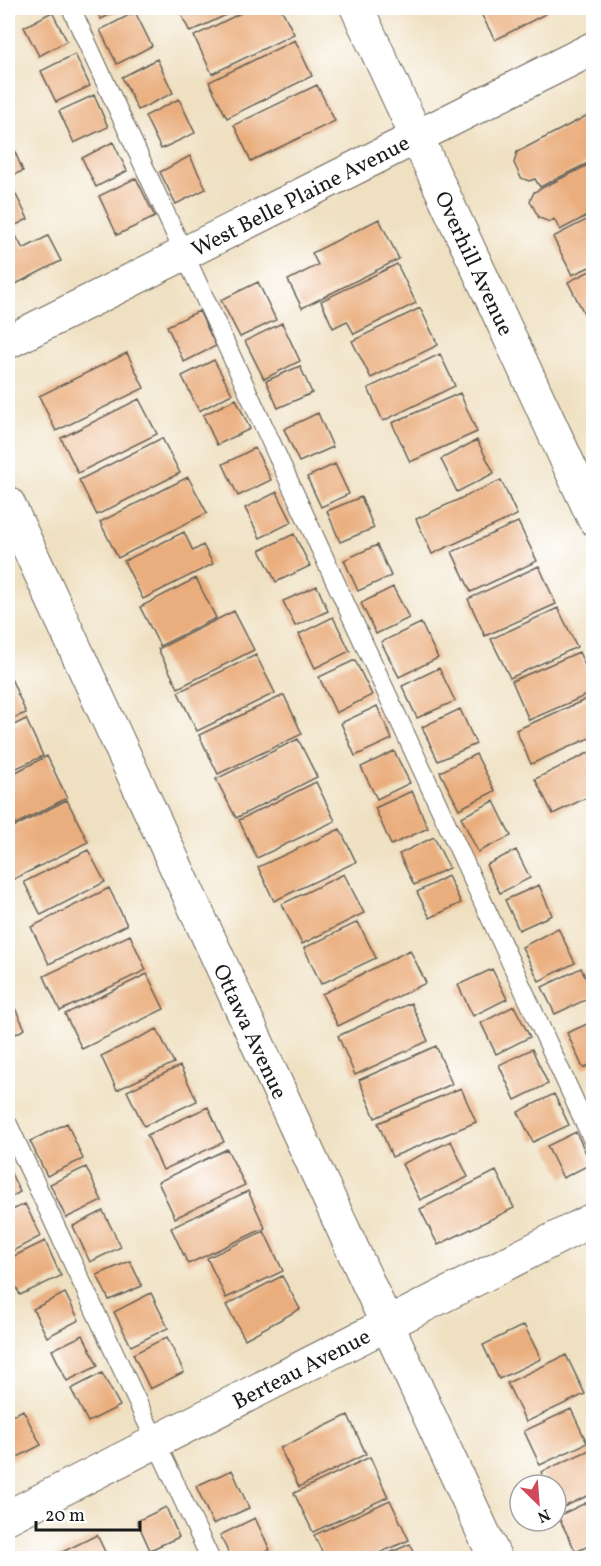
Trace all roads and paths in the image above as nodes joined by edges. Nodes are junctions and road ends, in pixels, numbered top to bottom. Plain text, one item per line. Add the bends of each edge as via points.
1 (71, 8) edge
2 (357, 8) edge
3 (594, 48) edge
4 (417, 136) junction
5 (184, 253) junction
6 (8, 342) edge
7 (8, 503) edge
8 (594, 519) edge
9 (8, 1124) edge
10 (594, 1143) edge
11 (594, 1219) edge
12 (387, 1324) junction
13 (156, 1442) junction
14 (8, 1517) edge
15 (210, 1558) edge
16 (495, 1558) edge

1 - 5 lane
2 - 4 street, Overhill Avenue
3 - 4 street, West Belle Plaine Avenue
4 - 5 street, West Belle Plaine Avenue
4 - 8 street, Overhill Avenue
5 - 6 street, West Belle Plaine Avenue
5 - 10 lane
7 - 12 street, Ottawa Avenue
9 - 13 lane
11 - 12 street, Berteau Avenue
12 - 13 street, Berteau Avenue
12 - 16 street, Ottawa Avenue
13 - 14 street, Berteau Avenue
13 - 15 lane

